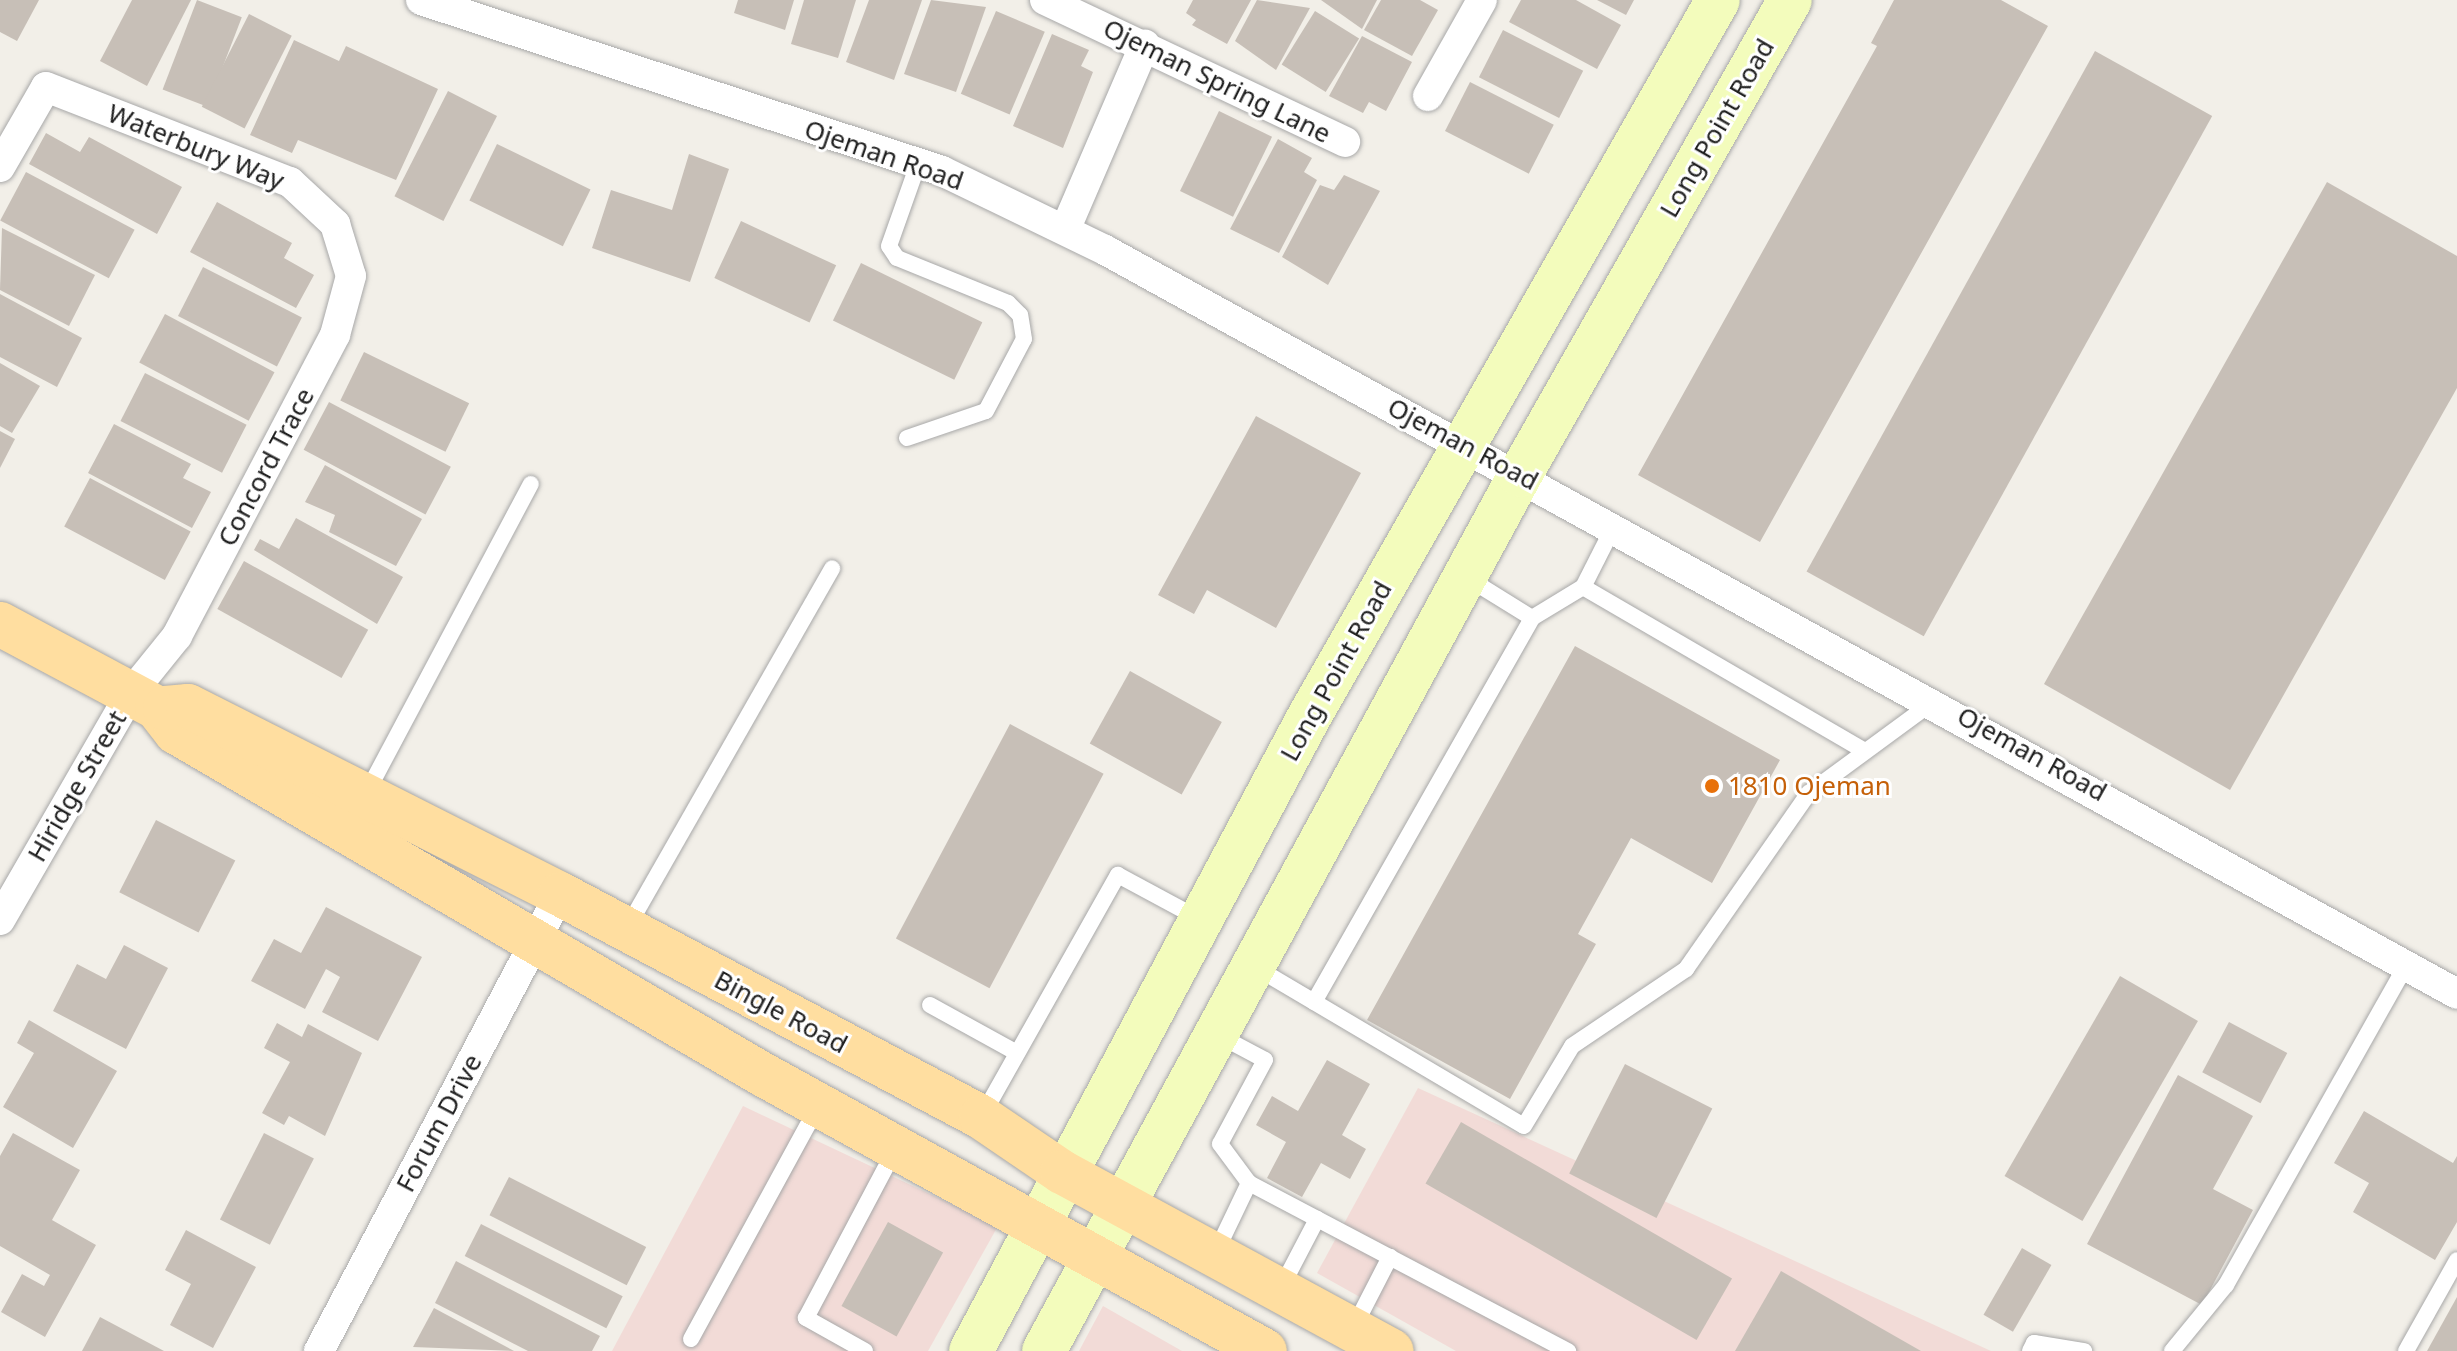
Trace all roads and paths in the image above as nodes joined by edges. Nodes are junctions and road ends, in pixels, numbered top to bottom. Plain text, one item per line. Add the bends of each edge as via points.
1 (422, 0) edge
2 (1045, 0) edge
3 (1482, 0) edge
4 (1718, 0) edge
5 (1790, 0) edge
6 (1145, 44) junction
7 (1428, 96) dead end
8 (1345, 142) dead end
9 (918, 164) junction
10 (0, 167) edge
11 (335, 224) joint
12 (1065, 230) junction
13 (907, 438) dead end
14 (1461, 444) junction
15 (1520, 475) junction
16 (531, 484) dead end
17 (1615, 525) junction
18 (832, 568) dead end
19 (1465, 576) junction
20 (1583, 587) junction
21 (1532, 618) junction
22 (0, 624) edge
23 (144, 701) junction
24 (1935, 701) junction
25 (1865, 751) junction
26 (1272, 785) junction
27 (365, 795) junction
28 (1334, 818) junction
29 (560, 894) junction
30 (1200, 919) junction
31 (0, 920) edge
32 (626, 930) junction
33 (535, 940) junction
34 (2406, 965) junction
35 (1253, 966) junction
36 (2457, 994) edge
37 (1314, 1002) junction
38 (930, 1005) dead end
39 (1217, 1034) junction
40 (1017, 1053) junction
41 (818, 1105) junction
42 (981, 1117) junction
43 (897, 1146) junction
44 (1062, 1172) junction
45 (1249, 1183) junction
46 (1123, 1204) junction
47 (1317, 1219) junction
48 (1032, 1226) junction
49 (1215, 1255) junction
50 (1390, 1257) junction
51 (2457, 1260) edge
52 (1094, 1261) junction
53 (1280, 1291) junction
54 (1352, 1329) junction
55 (691, 1339) dead end
56 (319, 1351) edge
57 (865, 1351) edge
58 (971, 1351) edge
59 (1044, 1351) edge
60 (1265, 1351) edge
61 (1392, 1351) edge
62 (1568, 1351) edge
63 (2030, 1351) edge
64 (2084, 1351) edge
65 (2172, 1351) edge
66 (2406, 1351) edge

1 - 9 street, Ojeman Road
2 - 6 street, Ojeman Spring Lane
3 - 7 street
4 - 14 main road, Long Point Road
5 - 15 main road, Long Point Road
6 - 8 street, Ojeman Spring Lane
6 - 12 street
9 - 12 street, Ojeman Road
9 - 13 lane via 889,246 897,258 1008,303 1020,315 1024,339 986,411
10 - 11 street, Waterbury Way via 46,87 290,182
11 - 23 street, Concord Trace via 351,276 335,335
12 - 14 street, Ojeman Road
14 - 15 street, Ojeman Road
14 - 26 main road, Long Point Road
15 - 17 street, Ojeman Road
15 - 19 main road, Long Point Road
16 - 27 lane
17 - 20 lane
17 - 24 street, Ojeman Road
18 - 32 lane
19 - 21 lane
19 - 28 main road, Long Point Road
20 - 21 lane
20 - 25 lane
21 - 37 lane
22 - 23 main road, Bingle Road
23 - 27 main road, Bingle Road via 188,706
23 - 31 street, Hiridge Street
23 - 33 main road, Bingle Road via 176,732
24 - 25 lane
24 - 34 street, Ojeman Road
25 - 37 lane via 1809,793 1686,969 1572,1046 1524,1126
26 - 28 main road
26 - 30 main road, Long Point Road
27 - 29 main road, Bingle Road
28 - 35 main road, Long Point Road
29 - 32 main road, Bingle Road
29 - 33 street, Forum Drive
30 - 40 lane via 1118,875
30 - 44 main road, Long Point Road
32 - 42 main road, Bingle Road
33 - 41 main road, Bingle Road
33 - 56 street, Forum Drive
34 - 36 street, Ojeman Road
34 - 65 lane via 2226,1285
35 - 37 lane
35 - 39 main road, Long Point Road
38 - 40 lane
39 - 45 lane via 1265,1060 1220,1144
39 - 46 main road, Long Point Road
40 - 42 lane
41 - 43 main road, Bingle Road
41 - 55 lane
42 - 44 main road, Bingle Road
43 - 48 main road, Bingle Road
43 - 57 lane via 806,1318
44 - 46 main road, Bingle Road
44 - 48 main road, Long Point Road
45 - 47 lane
45 - 49 lane
46 - 49 main road, Bingle Road
46 - 52 main road, Long Point Road
47 - 50 lane
47 - 53 lane
48 - 52 main road, Bingle Road
48 - 58 main road, Long Point Road
49 - 53 main road, Bingle Road
50 - 54 lane
50 - 62 lane
51 - 66 lane
52 - 59 main road, Long Point Road
52 - 60 main road, Bingle Road
53 - 54 main road, Bingle Road
54 - 61 main road, Bingle Road
63 - 64 lane via 2034,1343

